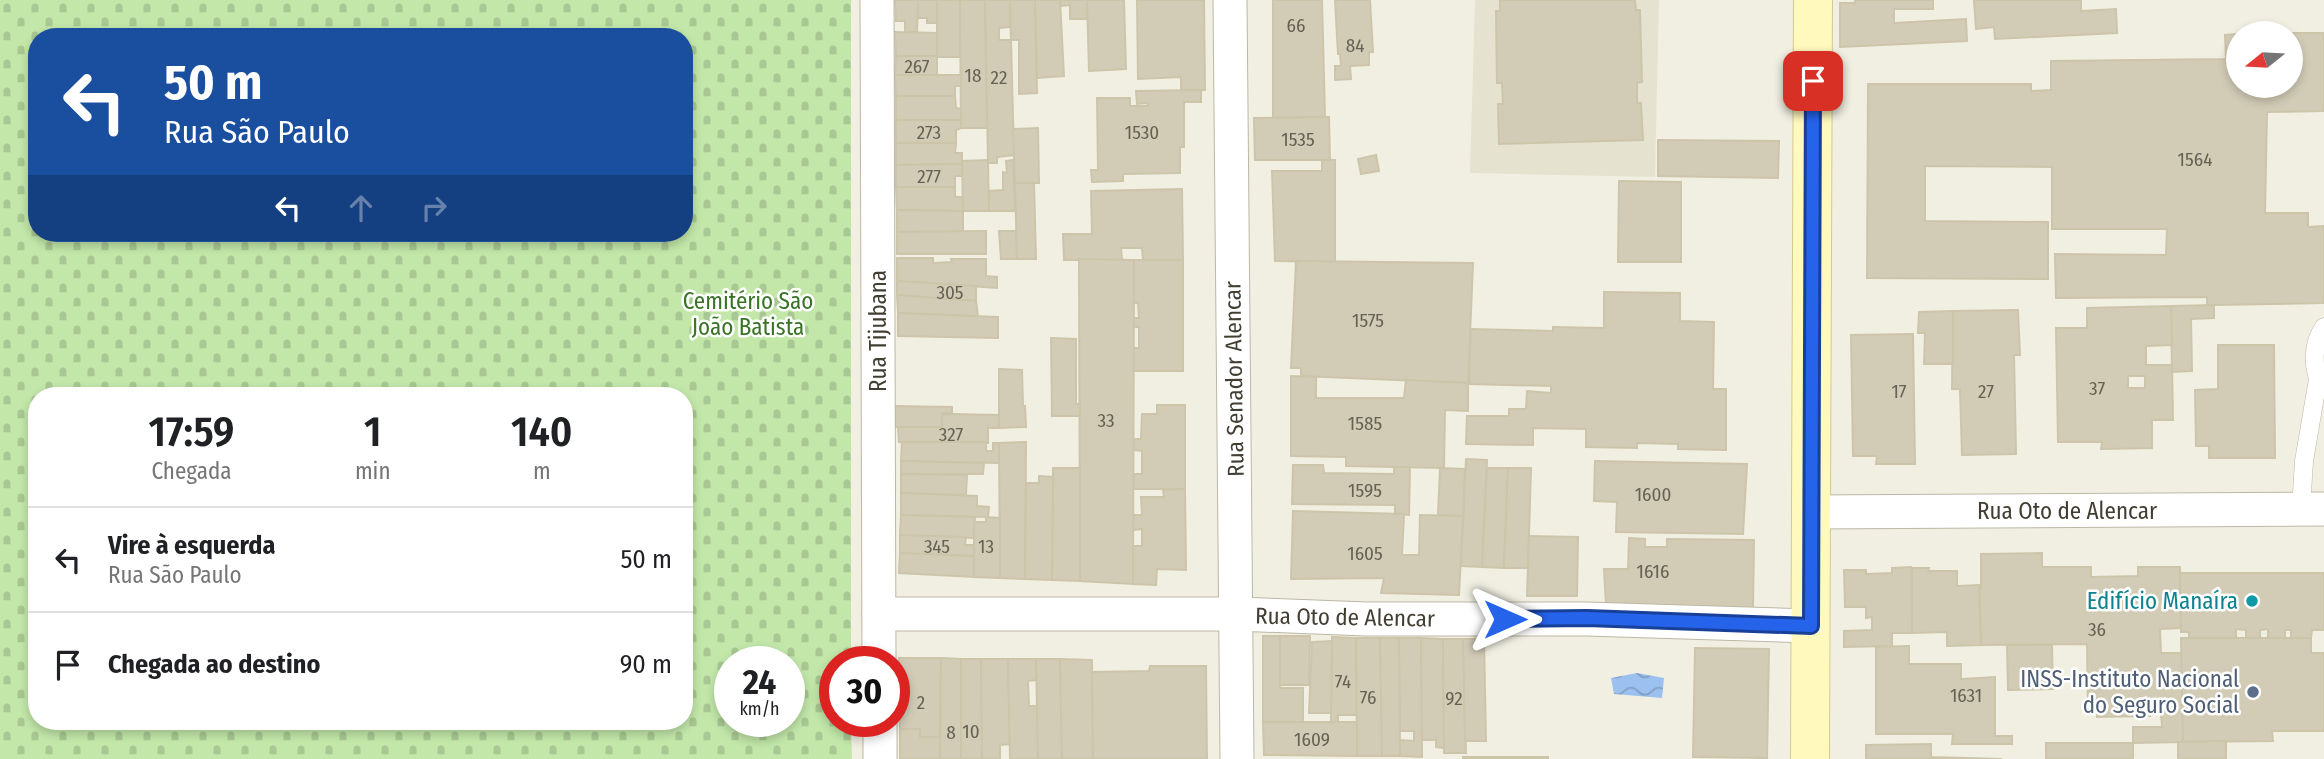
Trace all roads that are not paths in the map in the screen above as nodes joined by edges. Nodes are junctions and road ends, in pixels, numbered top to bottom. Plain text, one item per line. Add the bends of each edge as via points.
1 (877, 0) edge
2 (1230, 0) edge
3 (1813, 0) edge
4 (2324, 327) edge
5 (2321, 384) edge
6 (2312, 509) edge
7 (1810, 512) junction
8 (878, 614) junction
9 (1236, 614) junction
10 (1811, 626) junction
11 (879, 646) edge
12 (880, 737) edge
13 (880, 759) edge
14 (1237, 759) edge
15 (1810, 759) edge

1 - 8 street, Rua Tijubana
2 - 9 street, Rua Senador Alencar
3 - 7 main road
4 - 5 lane via 2317,337 2315,363
5 - 6 lane via 2304,461
6 - 7 street, Rua Oto de Alencar
7 - 10 main road
8 - 9 street, Rua Oto de Alencar
8 - 11 street, Rua Tijubana
9 - 10 street, Rua Oto de Alencar
9 - 14 street, Rua Senador Alencar
10 - 15 main road
12 - 13 street

